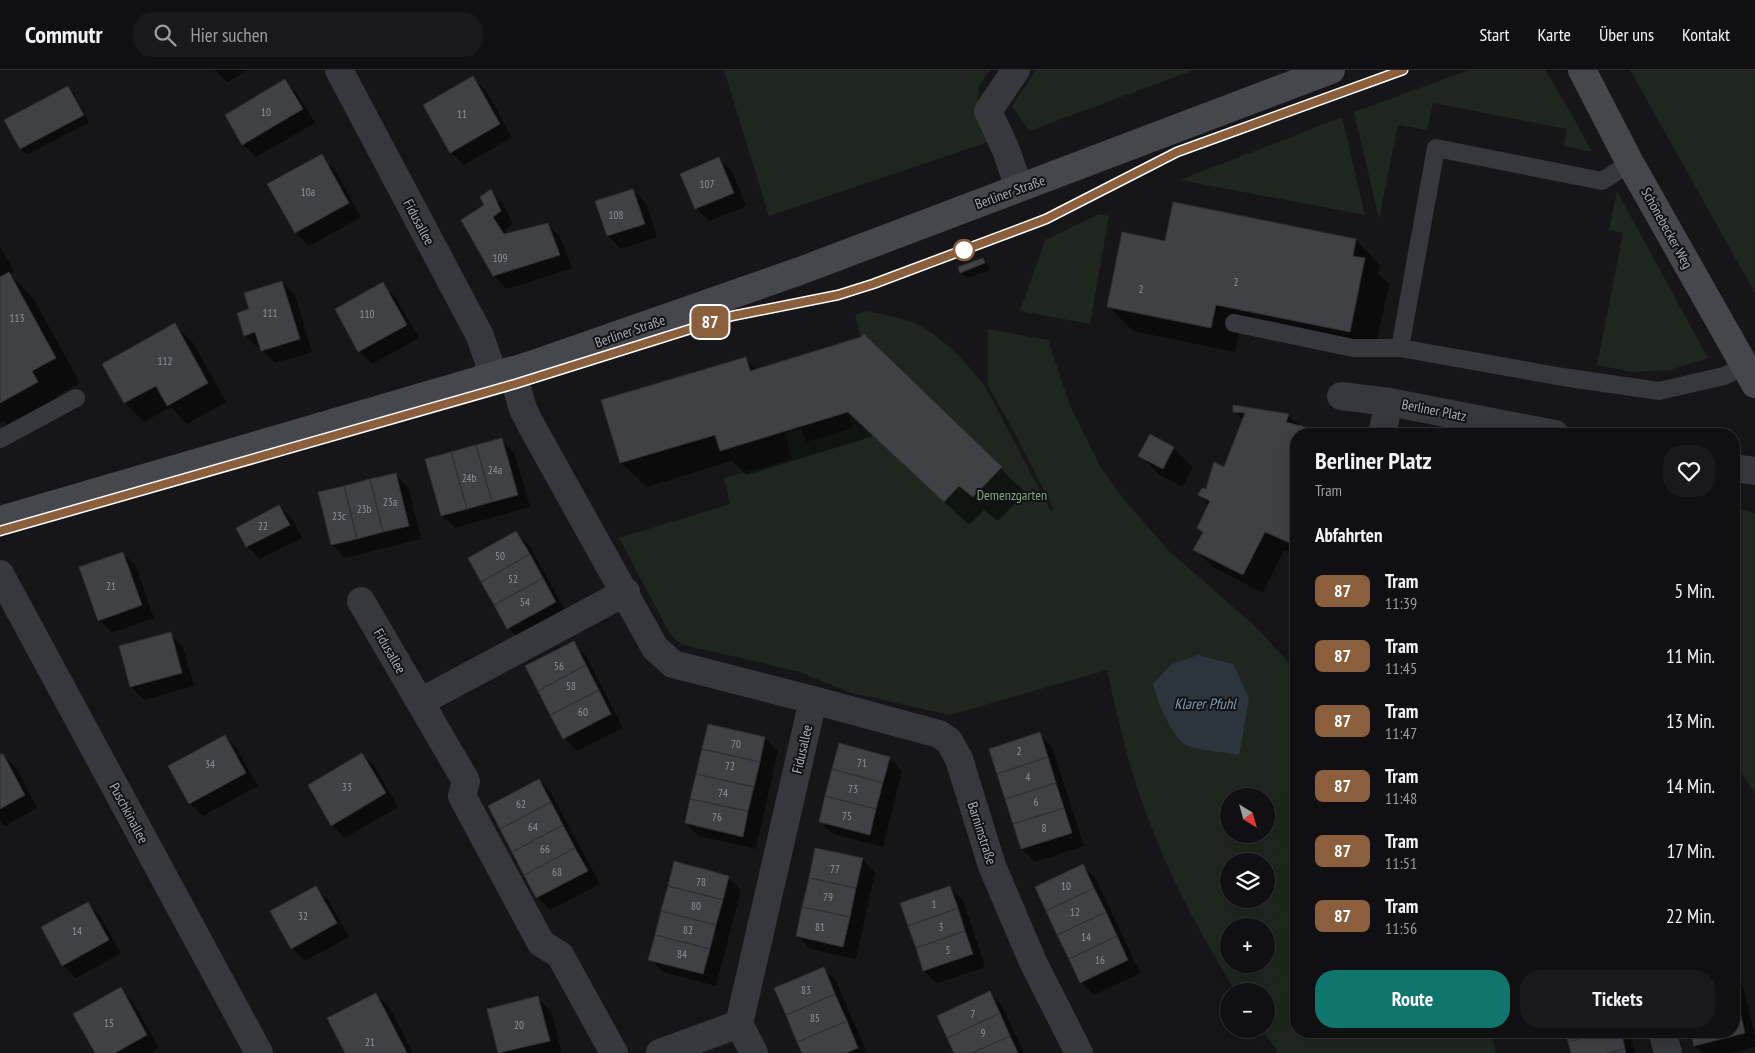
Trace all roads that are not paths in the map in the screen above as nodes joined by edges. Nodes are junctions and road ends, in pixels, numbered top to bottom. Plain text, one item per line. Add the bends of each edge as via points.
1 (339, 70) edge
2 (1016, 70) edge
3 (1331, 70) edge
4 (1582, 70) edge
5 (1630, 163) junction
6 (1019, 188) junction
7 (1234, 323) dead end
8 (1400, 348) junction
9 (503, 374) junction
10 (1749, 375) edge
11 (1341, 396) dead end
12 (76, 398) dead end
13 (1389, 402) junction
14 (1383, 428) edge
15 (1524, 428) edge
16 (0, 439) edge
17 (1740, 469) edge
18 (1755, 471) edge
19 (0, 520) edge
20 (0, 574) edge
21 (626, 592) junction
22 (361, 601) dead end
23 (813, 700) junction
24 (420, 702) junction
25 (739, 1024) junction
26 (1664, 1038) edge
27 (259, 1053) edge
28 (614, 1053) edge
29 (660, 1053) edge
30 (754, 1053) edge
31 (1079, 1053) edge
32 (1668, 1053) edge

1 - 9 street, Fidusallee
2 - 6 street via 988,111
3 - 6 street, Berliner Straße
4 - 5 street, Schönebecker Weg
5 - 8 lane via 1602,181 1436,148
5 - 10 street, Schönebecker Weg
6 - 9 street, Berliner Straße via 791,274
7 - 8 lane via 1353,348
8 - 10 lane via 1659,391 1724,376
9 - 19 street, Berliner Straße
9 - 21 street, Fidusallee
11 - 13 street, Berliner Platz
12 - 16 lane
13 - 14 street
13 - 15 street, Berliner Platz
17 - 18 street
20 - 27 street, Puschkinallee
21 - 23 street, Fidusallee via 655,648 673,664
21 - 24 street
22 - 24 street, Fidusallee
23 - 25 street, Fidusallee
23 - 31 street, Barnimstraße via 938,734 949,741 959,759 992,866 1033,962
24 - 28 street, Fidusallee via 466,781 462,796 541,942 560,955
25 - 29 street
25 - 30 street
26 - 32 street

